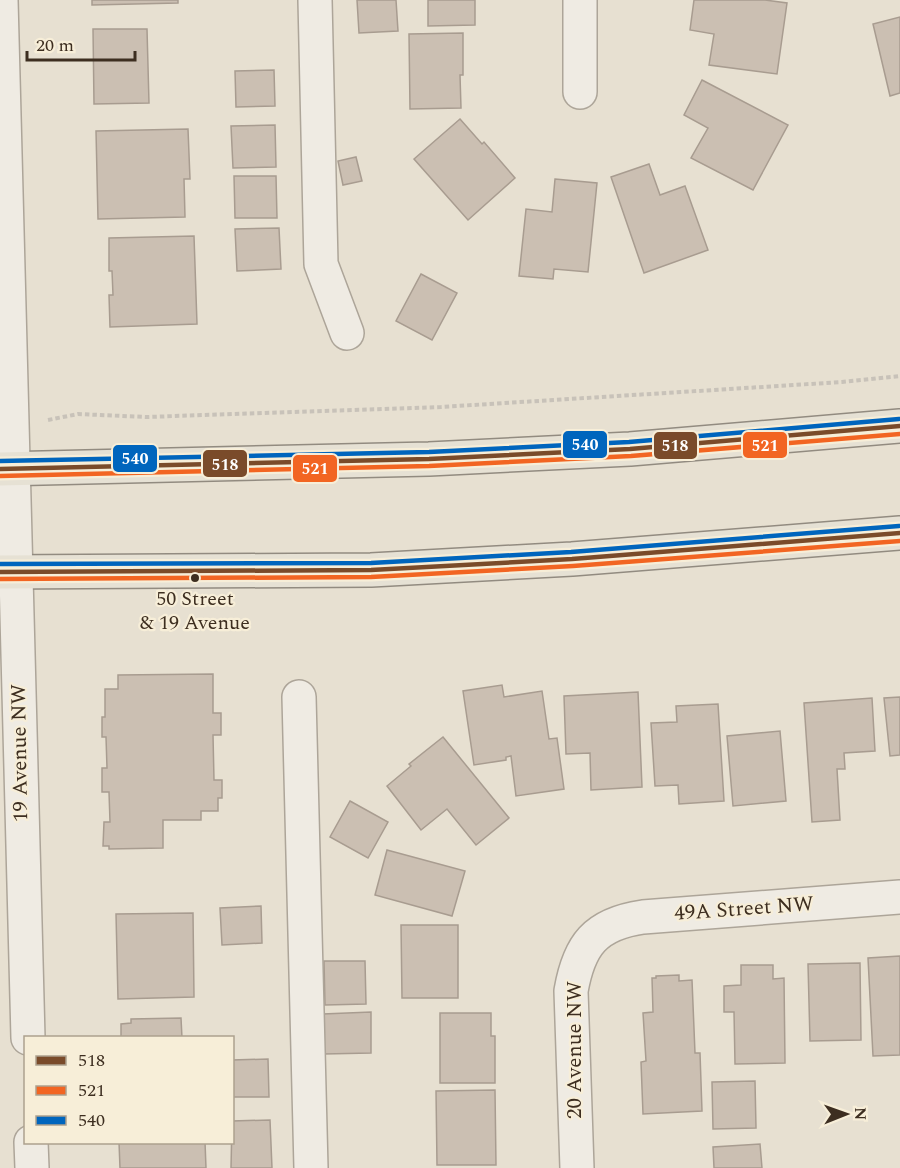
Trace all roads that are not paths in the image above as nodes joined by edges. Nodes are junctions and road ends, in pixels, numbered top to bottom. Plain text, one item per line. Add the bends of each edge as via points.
1 (1, 0) edge
2 (315, 0) edge
3 (580, 0) edge
4 (580, 92) dead end
5 (347, 333) dead end
6 (900, 426) edge
7 (6, 469) edge
8 (900, 533) edge
9 (8, 573) edge
10 (299, 696) dead end
11 (900, 897) edge
12 (594, 938) joint
13 (28, 1036) edge
14 (31, 1144) edge
15 (32, 1168) edge
16 (311, 1168) edge
17 (577, 1168) edge

1 - 7 street, 19 Avenue NW
2 - 5 street via 321,264
3 - 4 street
6 - 7 main road via 607,451
7 - 9 street, 19 Avenue NW
8 - 9 main road via 572,559 371,570
9 - 13 street, 19 Avenue NW
10 - 16 street
11 - 12 street, 49A Street NW via 643,917 606,927
12 - 17 street, 20 Avenue NW via 575,967 571,991
14 - 15 street

